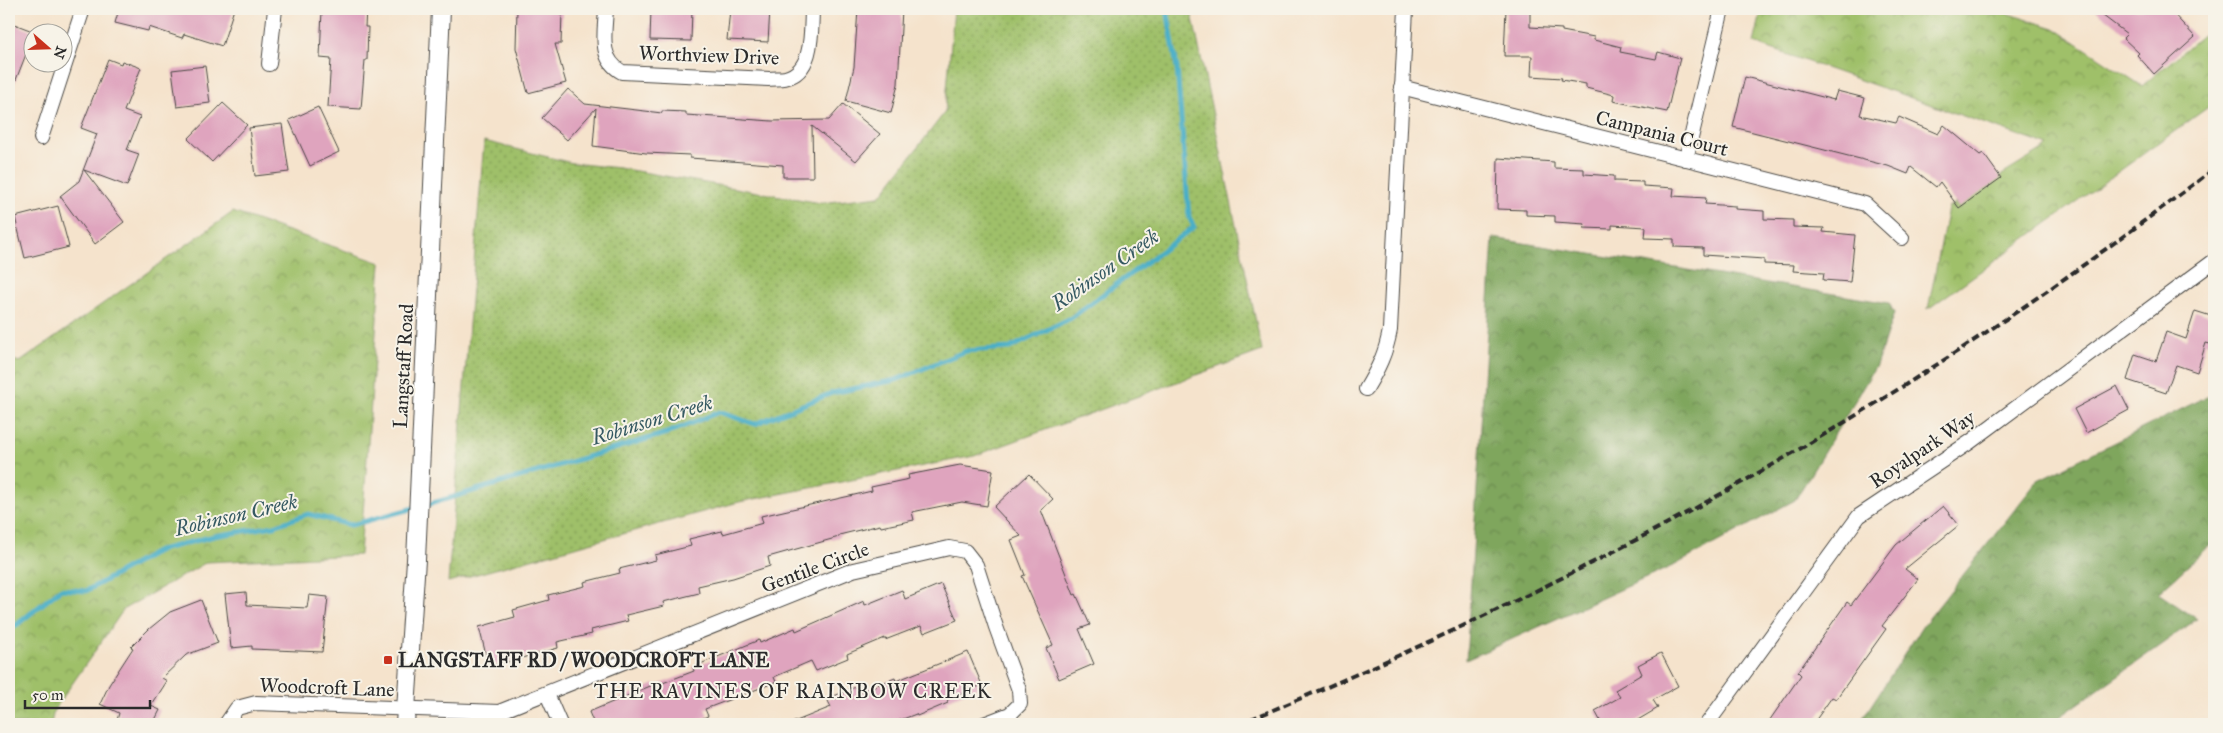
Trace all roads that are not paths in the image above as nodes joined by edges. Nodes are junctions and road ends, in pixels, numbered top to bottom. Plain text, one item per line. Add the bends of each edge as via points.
1 (83, 9) edge
2 (275, 9) edge
3 (441, 9) edge
4 (606, 9) edge
5 (812, 9) edge
6 (1406, 9) edge
7 (1722, 9) edge
8 (269, 64) dead end
9 (1401, 87) junction
10 (41, 138) dead end
11 (1686, 160) junction
12 (1902, 238) dead end
13 (2214, 261) edge
14 (1366, 389) dead end
15 (547, 694) junction
16 (405, 717) edge
17 (226, 724) edge
18 (560, 724) edge
19 (984, 724) edge
20 (1707, 724) edge

1 - 10 street
2 - 8 street
3 - 16 street, Langstaff Road via 416,560
4 - 5 street, Worthview Drive via 604,46 613,67 622,72 769,79 786,78 800,70 809,53
6 - 9 street
7 - 11 street
9 - 11 street, Campania Court
9 - 14 street via 1390,330 1387,349
11 - 12 street, Campania Court via 1865,204
13 - 20 street, Royalpark Way via 1970,442 1859,516
15 - 16 street, Gentile Circle via 499,712
15 - 18 street
15 - 19 street, Gentile Circle via 853,570 949,548 965,551 976,565 1019,690 1020,704 1010,714
16 - 17 street, Woodcroft Lane via 247,704 237,708

